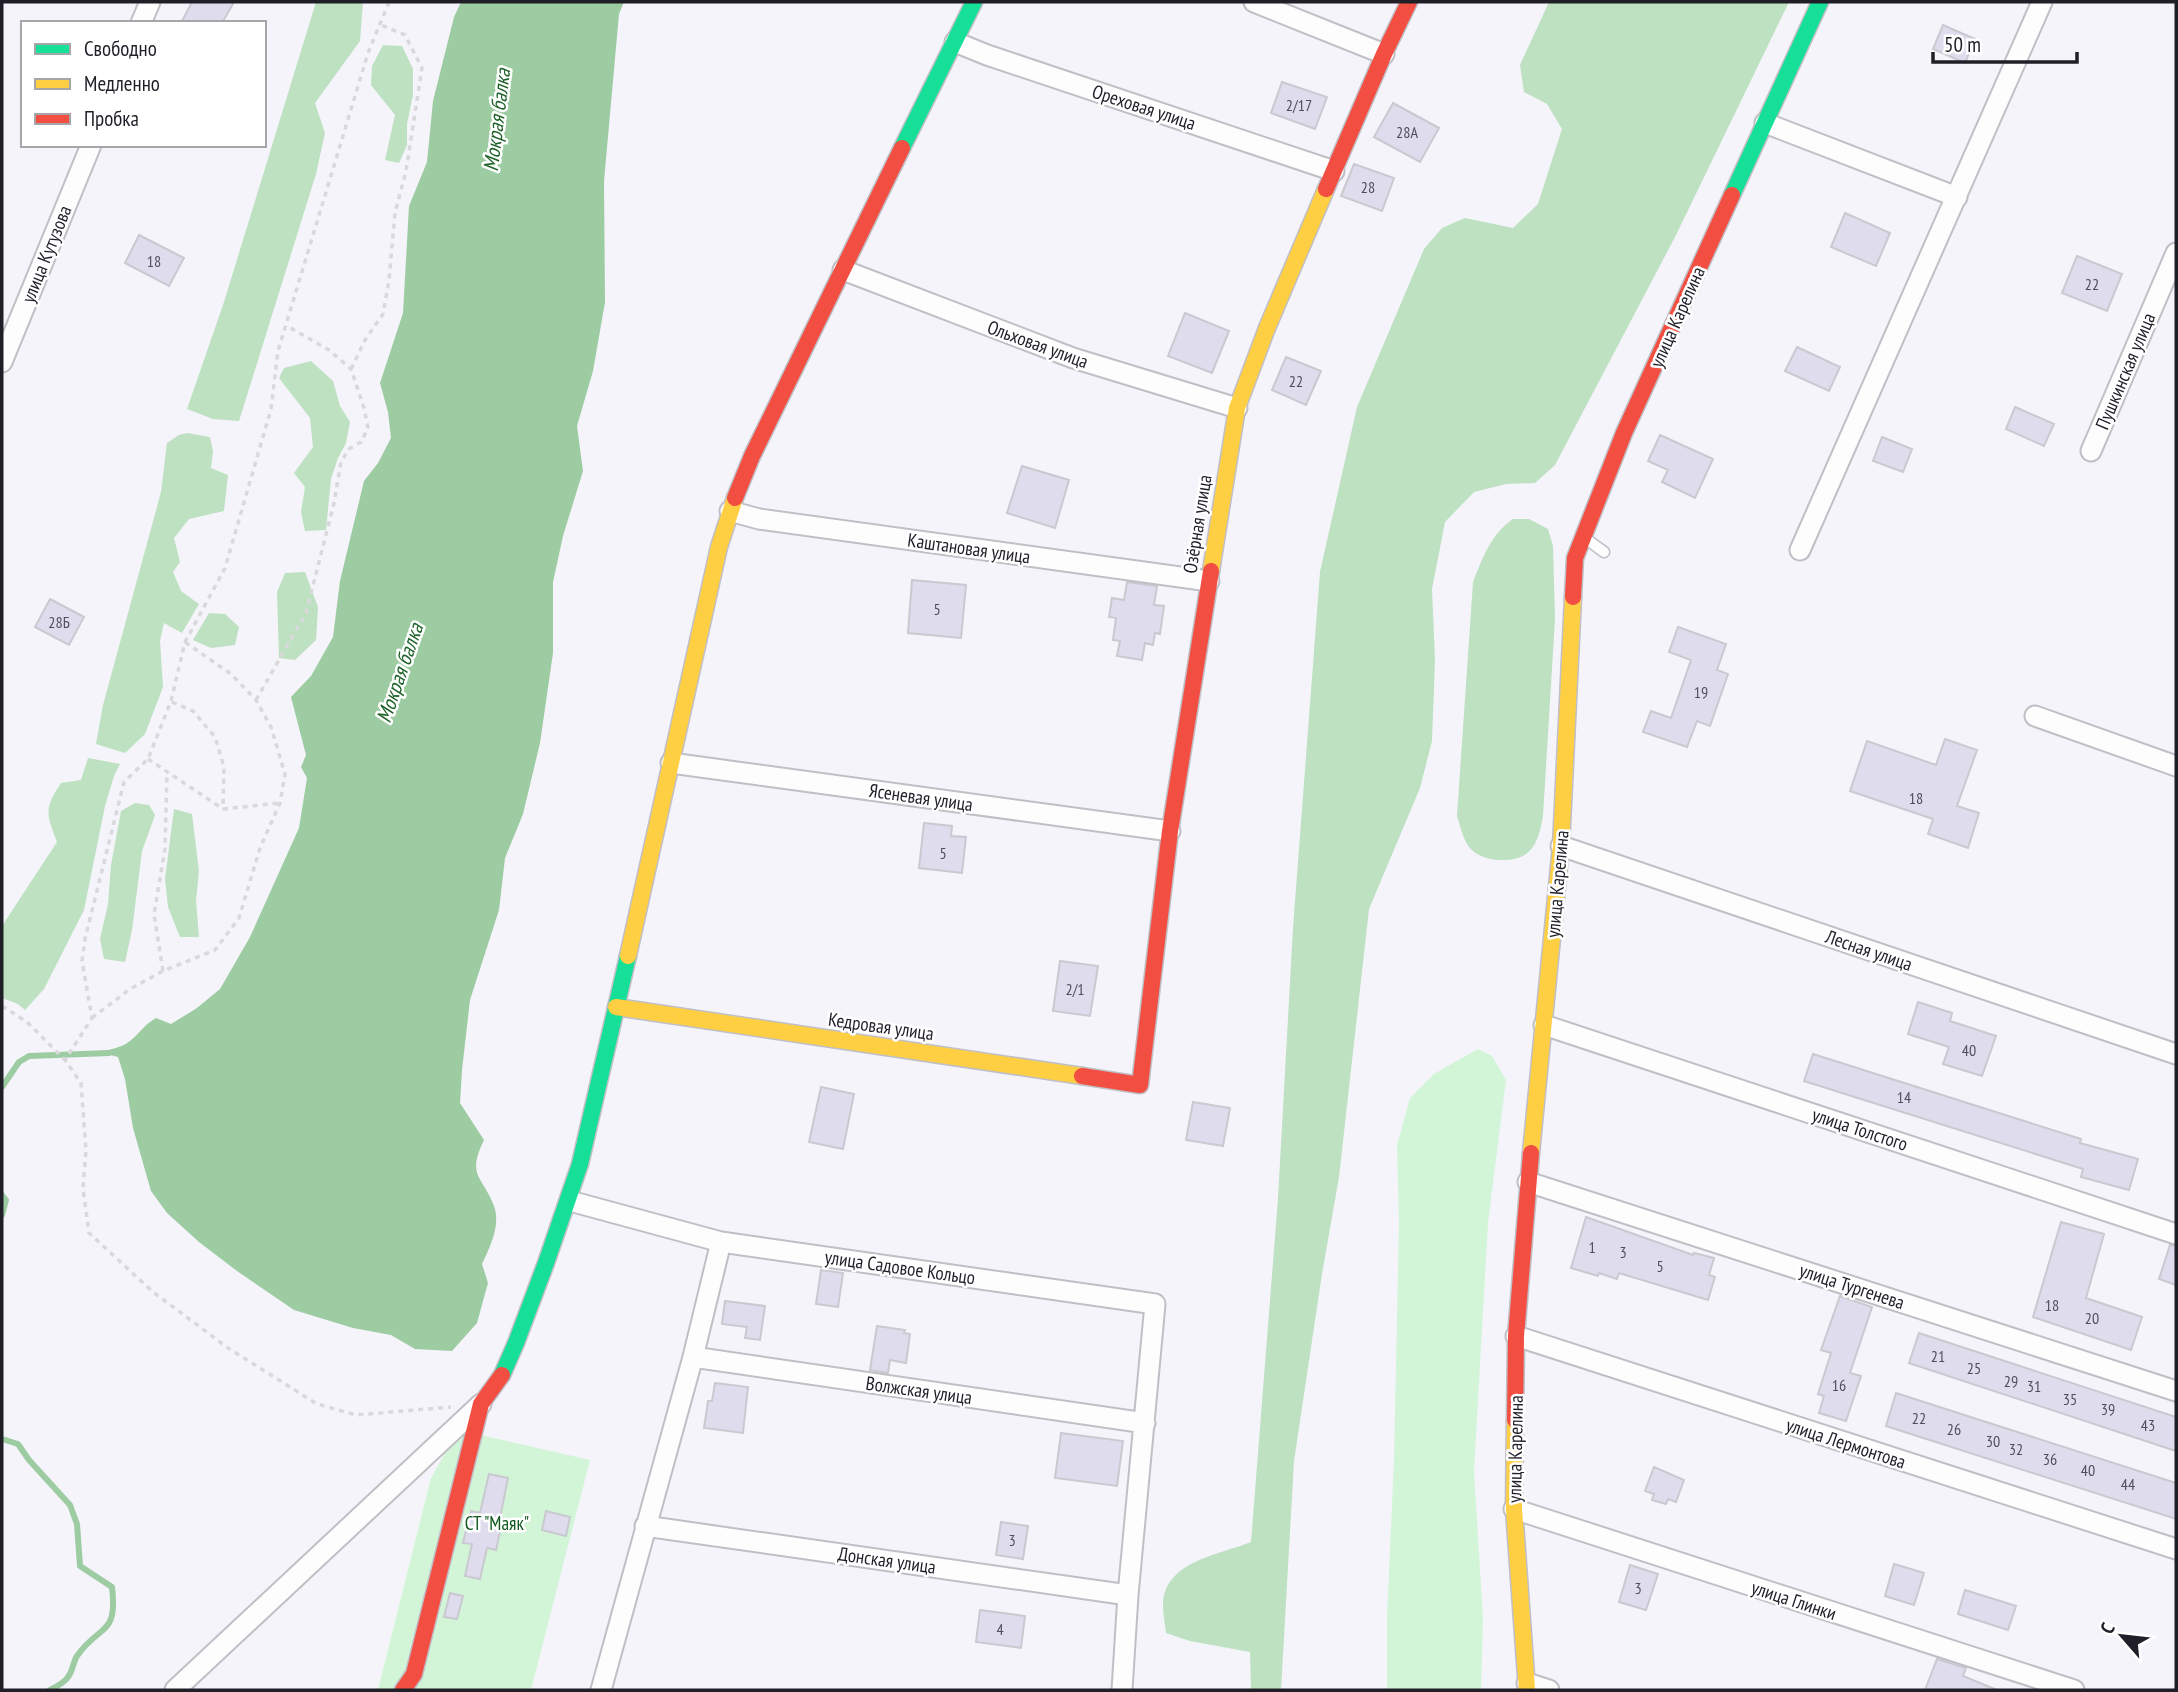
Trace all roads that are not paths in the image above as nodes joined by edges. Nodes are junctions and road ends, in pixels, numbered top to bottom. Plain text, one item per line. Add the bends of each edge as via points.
1 (150, 2) edge
2 (974, 2) edge
3 (1254, 2) edge
4 (1409, 2) edge
5 (1821, 2) edge
6 (2042, 2) edge
7 (142, 21) edge
8 (955, 42) junction
9 (1384, 54) junction
10 (1765, 123) junction
11 (90, 147) edge
12 (1334, 171) junction
13 (1957, 197) junction
14 (2176, 253) edge
15 (843, 270) junction
16 (2, 362) edge
17 (1237, 408) junction
18 (2091, 450) dead end
19 (730, 510) junction
20 (1582, 535) junction
21 (1800, 550) dead end
22 (1604, 552) dead end
23 (1209, 581) junction
24 (2035, 716) dead end
25 (671, 763) junction
26 (2176, 765) edge
27 (1170, 831) junction
28 (1562, 846) junction
29 (616, 1007) junction
30 (1544, 1025) junction
31 (2176, 1054) edge
32 (1140, 1085) joint
33 (1528, 1182) junction
34 (570, 1201) junction
35 (2176, 1234) edge
36 (722, 1241) junction
37 (1516, 1336) junction
38 (693, 1357) junction
39 (2176, 1391) edge
40 (481, 1404) junction
41 (1145, 1423) junction
42 (1514, 1510) junction
43 (645, 1526) junction
44 (2176, 1549) edge
45 (1128, 1595) junction
46 (1527, 1687) edge
47 (175, 1690) edge
48 (403, 1690) edge
49 (601, 1690) edge
50 (1122, 1690) edge
51 (1549, 1690) edge
52 (2074, 1690) edge

1 - 7 street
2 - 8 street
3 - 9 street
4 - 9 street, Озёрная улица
5 - 10 street, улица Карелина
6 - 13 street
8 - 12 street, Ореховая улица
8 - 15 street
9 - 12 street, Озёрная улица
10 - 13 street
10 - 20 street, улица Карелина
11 - 16 street, улица Кутузова
12 - 17 street, Озёрная улица
13 - 21 street
14 - 18 street, Пушкинская улица
15 - 17 street, Ольховая улица via 1073,358
15 - 19 street
17 - 23 street, Озёрная улица
19 - 23 street, Каштановая улица via 759,519
19 - 25 street
20 - 22 lane
20 - 28 street, улица Карелина via 1575,558
23 - 27 street, Озёрная улица
24 - 26 street
25 - 27 street, Ясеневая улица
25 - 29 street
27 - 32 street, Озёрная улица
28 - 30 street, улица Карелина
28 - 31 street, Лесная улица
29 - 32 street, Кедровая улица
29 - 34 street
30 - 33 street, улица Карелина
30 - 35 street, улица Толстого
33 - 37 street, улица Карелина
33 - 39 street, улица Тургенева
34 - 36 street
34 - 40 street via 509,1360
36 - 38 street
36 - 41 street, улица Садовое Кольцо via 1155,1304
37 - 42 street, улица Карелина
37 - 44 street, улица Лермонтова
38 - 41 street, Волжская улица
38 - 43 street
40 - 47 street
40 - 48 street via 414,1674
41 - 45 street, улица Садовое Кольцо
42 - 46 street, улица Карелина
42 - 52 street, улица Глинки
43 - 45 street, Донская улица
43 - 49 street
45 - 50 street, улица Садовое Кольцо
46 - 51 street

